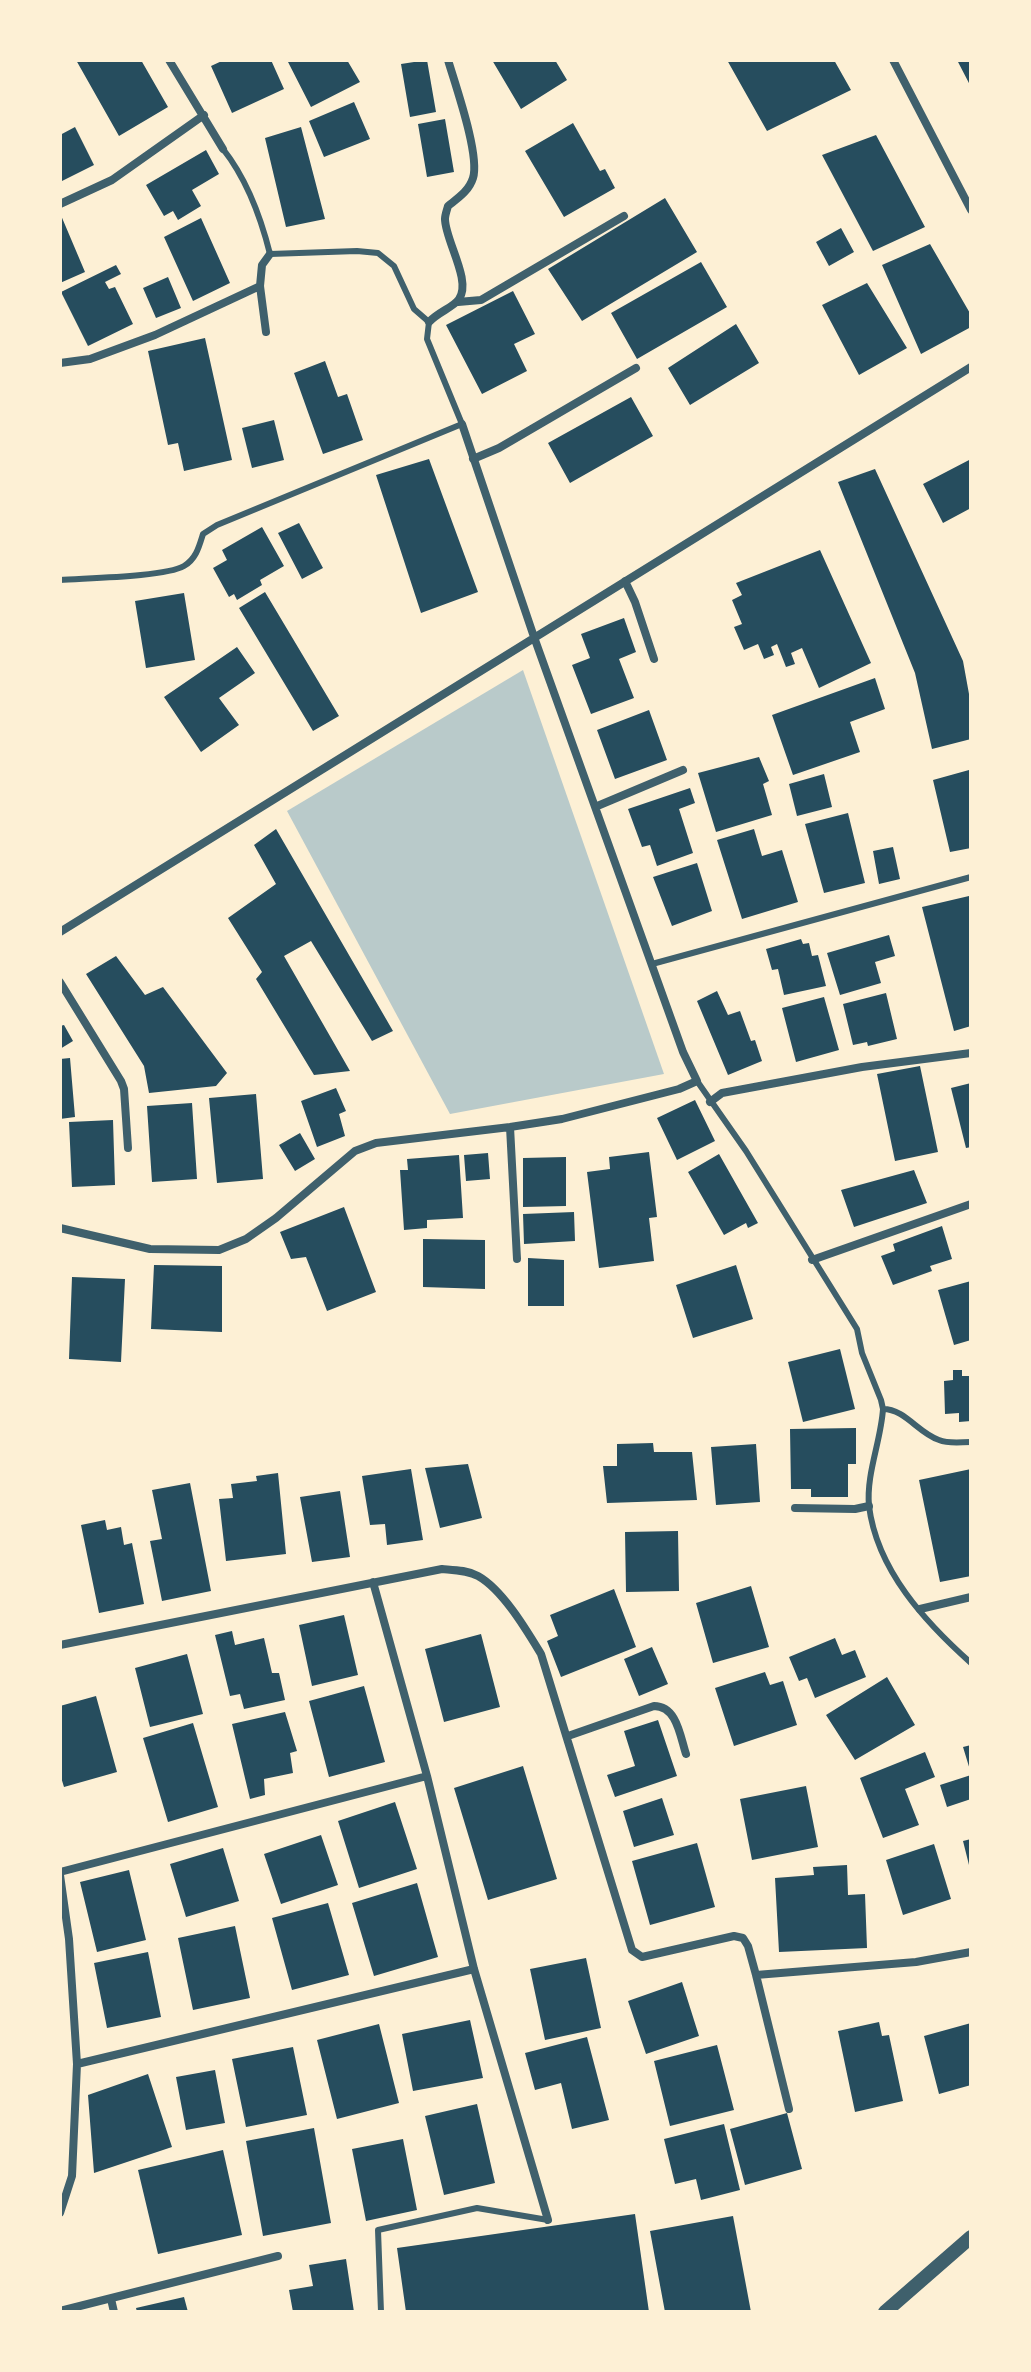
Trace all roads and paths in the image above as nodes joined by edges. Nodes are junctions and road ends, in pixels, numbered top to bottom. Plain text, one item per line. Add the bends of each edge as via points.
1 (169, 60) edge
2 (448, 60) edge
3 (893, 60) edge
4 (204, 115) junction
5 (223, 149) joint
6 (60, 204) edge
7 (971, 210) edge
8 (624, 216) dead end
9 (270, 254) junction
10 (260, 286) junction
11 (458, 302) junction
12 (429, 322) junction
13 (266, 332) dead end
14 (60, 363) edge
15 (971, 367) edge
16 (636, 368) dead end
17 (462, 424) junction
18 (473, 459) junction
19 (60, 580) edge
20 (625, 581) junction
21 (534, 637) junction
22 (654, 659) dead end
23 (683, 770) dead end
24 (595, 807) junction
25 (971, 877) edge
26 (60, 932) edge
27 (652, 964) junction
28 (60, 982) edge
29 (971, 1053) edge
30 (697, 1081) junction
31 (710, 1102) junction
32 (510, 1127) junction
33 (128, 1148) dead end
34 (971, 1204) edge
35 (60, 1228) edge
36 (517, 1259) dead end
37 (812, 1260) junction
38 (883, 1409) junction
39 (971, 1442) edge
40 (869, 1506) junction
41 (795, 1508) dead end
42 (373, 1582) junction
43 (971, 1597) edge
44 (920, 1609) junction
45 (60, 1645) edge
46 (971, 1663) edge
47 (568, 1736) junction
48 (686, 1754) dead end
49 (427, 1776) junction
50 (60, 1873) edge
51 (971, 1952) edge
52 (474, 1969) junction
53 (756, 1975) junction
54 (77, 2064) junction
55 (789, 2109) dead end
56 (60, 2213) edge
57 (548, 2220) joint
58 (971, 2237) edge
59 (278, 2256) dead end
60 (111, 2299) junction
61 (60, 2311) edge
62 (114, 2312) edge
63 (381, 2312) edge
64 (885, 2312) edge

1 - 4 street
2 - 11 street via 476,163 472,181 448,206 445,221 462,280
3 - 7 street
4 - 5 street
4 - 6 street via 112,180
5 - 9 lane via 241,176
8 - 11 street via 481,300
9 - 10 street via 262,265
9 - 12 lane via 378,253 394,266 414,309
10 - 13 street
10 - 14 street via 142,340 90,359
11 - 12 street
12 - 17 lane via 427,339
15 - 20 street
16 - 18 street
17 - 18 street
17 - 19 lane via 217,525 203,534 197,554 184,566
18 - 21 street
20 - 21 street
20 - 22 street
21 - 24 street
21 - 26 street
23 - 24 street
24 - 27 street
25 - 27 lane
27 - 30 street
28 - 33 street via 121,1081
29 - 31 street via 722,1093
30 - 31 lane
30 - 32 street via 562,1119
31 - 37 lane
32 - 35 street via 376,1143 355,1151 276,1218 219,1250 150,1249
32 - 36 street
34 - 37 street
37 - 38 lane via 857,1329
38 - 39 lane via 899,1413 942,1442
38 - 40 lane
40 - 41 street
40 - 44 lane via 882,1552 905,1595
42 - 45 street
42 - 47 street via 442,1569 479,1577 503,1599 541,1654
42 - 49 street
43 - 44 street
44 - 46 lane
47 - 48 street via 662,1706 671,1712
47 - 53 street via 632,1950 642,1957 734,1936 748,1946
49 - 50 street
49 - 52 street
50 - 54 street
51 - 53 street via 916,1962
52 - 54 street
52 - 57 street
53 - 55 street
54 - 56 street via 72,2176
57 - 63 lane via 477,2208 378,2230
58 - 64 street
59 - 60 street
60 - 61 street
60 - 62 street

